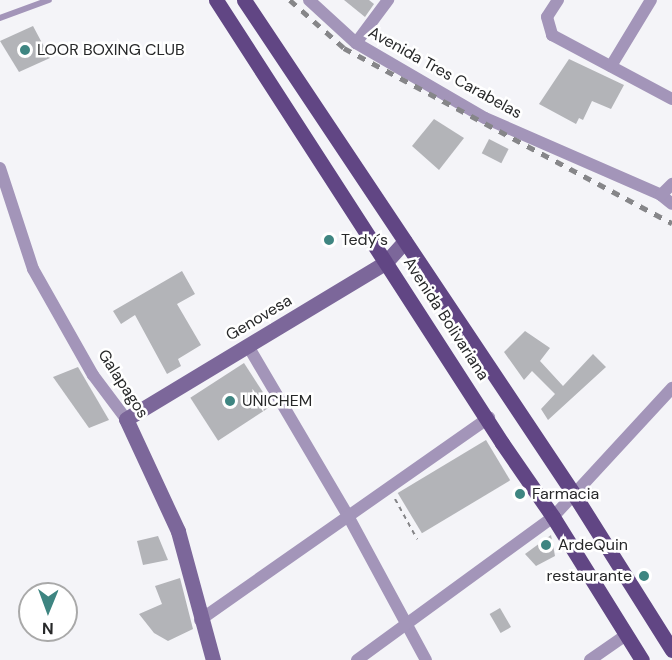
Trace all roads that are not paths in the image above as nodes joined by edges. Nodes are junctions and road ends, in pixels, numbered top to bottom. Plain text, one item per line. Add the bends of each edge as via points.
1 (49, 0) edge
2 (216, 0) edge
3 (244, 0) edge
4 (309, 0) edge
5 (388, 0) edge
6 (558, 0) edge
7 (651, 0) edge
8 (0, 18) edge
9 (356, 43) junction
10 (611, 66) junction
11 (672, 99) edge
12 (0, 168) edge
13 (672, 184) edge
14 (661, 195) junction
15 (672, 204) edge
16 (405, 241) junction
17 (386, 262) junction
18 (248, 346) junction
19 (672, 388) edge
20 (489, 418) junction
21 (126, 419) junction
22 (575, 496) junction
23 (347, 514) junction
24 (553, 517) junction
25 (200, 620) junction
26 (405, 625) junction
27 (626, 635) junction
28 (672, 650) edge
29 (213, 660) edge
30 (357, 660) edge
31 (426, 660) edge
32 (590, 660) edge
33 (642, 660) edge

1 - 8 lane
2 - 17 main road, Avenida Bolivariana
3 - 16 main road, Avenida Bolivariana
4 - 9 street, Avenida Tres Carabelas
5 - 9 street
6 - 10 street via 547,17 552,35
7 - 10 street
9 - 14 street, Avenida Tres Carabelas via 485,118
10 - 11 street
12 - 21 street, Galapagos via 33,269 93,375
13 - 14 street
14 - 15 street, Avenida Tres Carabelas
16 - 17 street, Genovesa
16 - 22 main road, Avenida Bolivariana
17 - 18 street, Genovesa
17 - 20 main road, Avenida Bolivariana
18 - 21 street, Genovesa
18 - 23 street
19 - 22 street
20 - 23 street
20 - 24 main road, Avenida Bolivariana
21 - 25 street, Galapagos via 178,531
22 - 24 street
22 - 28 main road, Avenida Bolivariana
23 - 25 street
23 - 26 street
24 - 26 street
24 - 27 main road, Avenida Bolivariana
25 - 29 street, Galapagos
26 - 30 street
26 - 31 street
27 - 32 street
27 - 33 main road, Avenida Bolivariana

